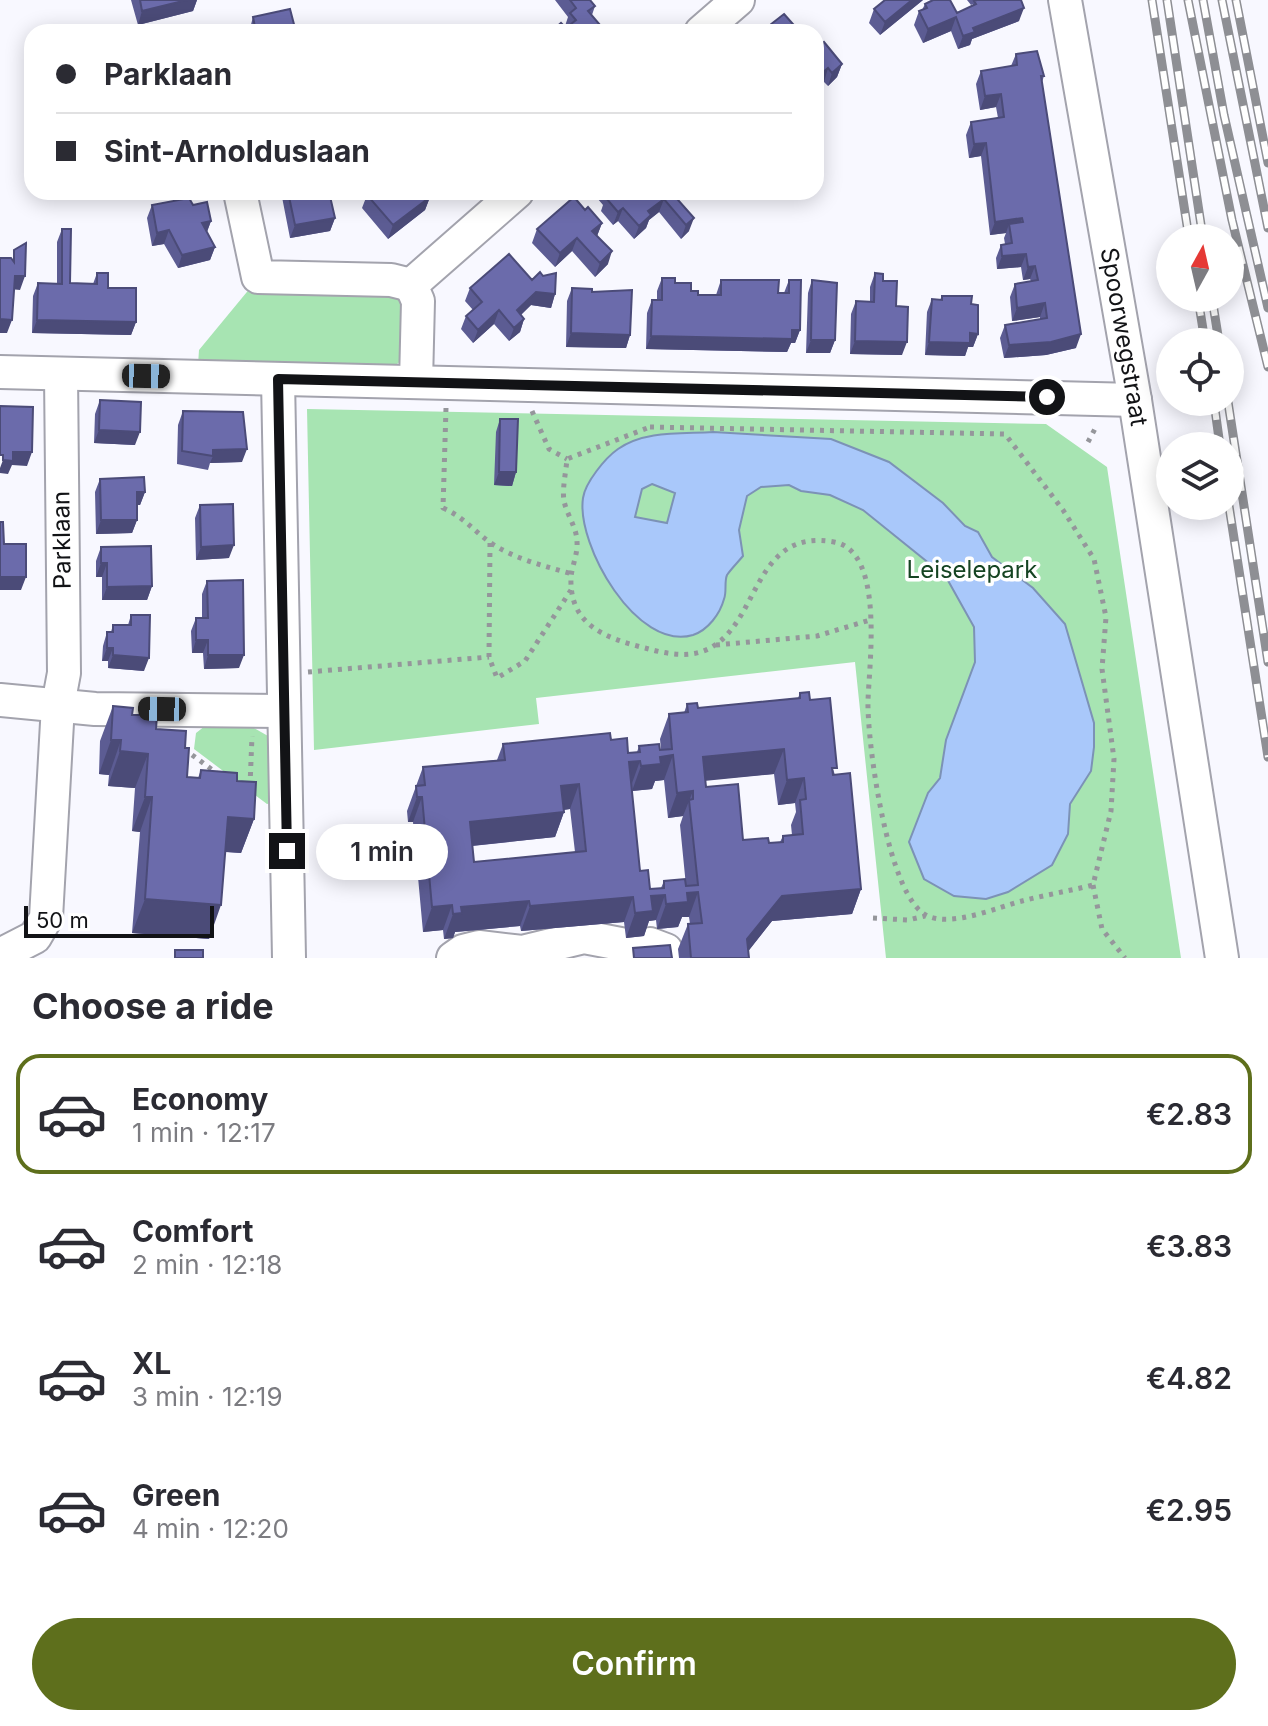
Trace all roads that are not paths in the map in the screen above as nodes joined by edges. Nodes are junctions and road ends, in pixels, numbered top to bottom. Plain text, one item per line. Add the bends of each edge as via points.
1 (738, 0) edge
2 (1065, 0) edge
3 (710, 24) edge
4 (242, 200) edge
5 (508, 200) edge
6 (411, 285) junction
7 (0, 372) edge
8 (61, 374) junction
9 (278, 379) junction
10 (431, 383) junction
11 (1135, 400) junction
12 (0, 700) edge
13 (58, 705) junction
14 (268, 711) junction
15 (0, 955) edge
16 (289, 958) edge
17 (453, 958) edge
18 (670, 958) edge
19 (1222, 958) edge

1 - 3 street
2 - 11 street, Spoorwegstraat
4 - 6 street via 258,277
5 - 6 street
6 - 10 street
7 - 8 street
8 - 9 street
8 - 13 street, Parklaan via 64,673
9 - 10 street
9 - 14 street via 283,672
10 - 11 street
11 - 19 street, Spoorwegstraat
12 - 13 street
13 - 14 street
13 - 15 street, Parklaan via 46,918 35,937
14 - 16 street
17 - 18 street via 479,947 522,952 584,937 636,947 650,944 666,950

